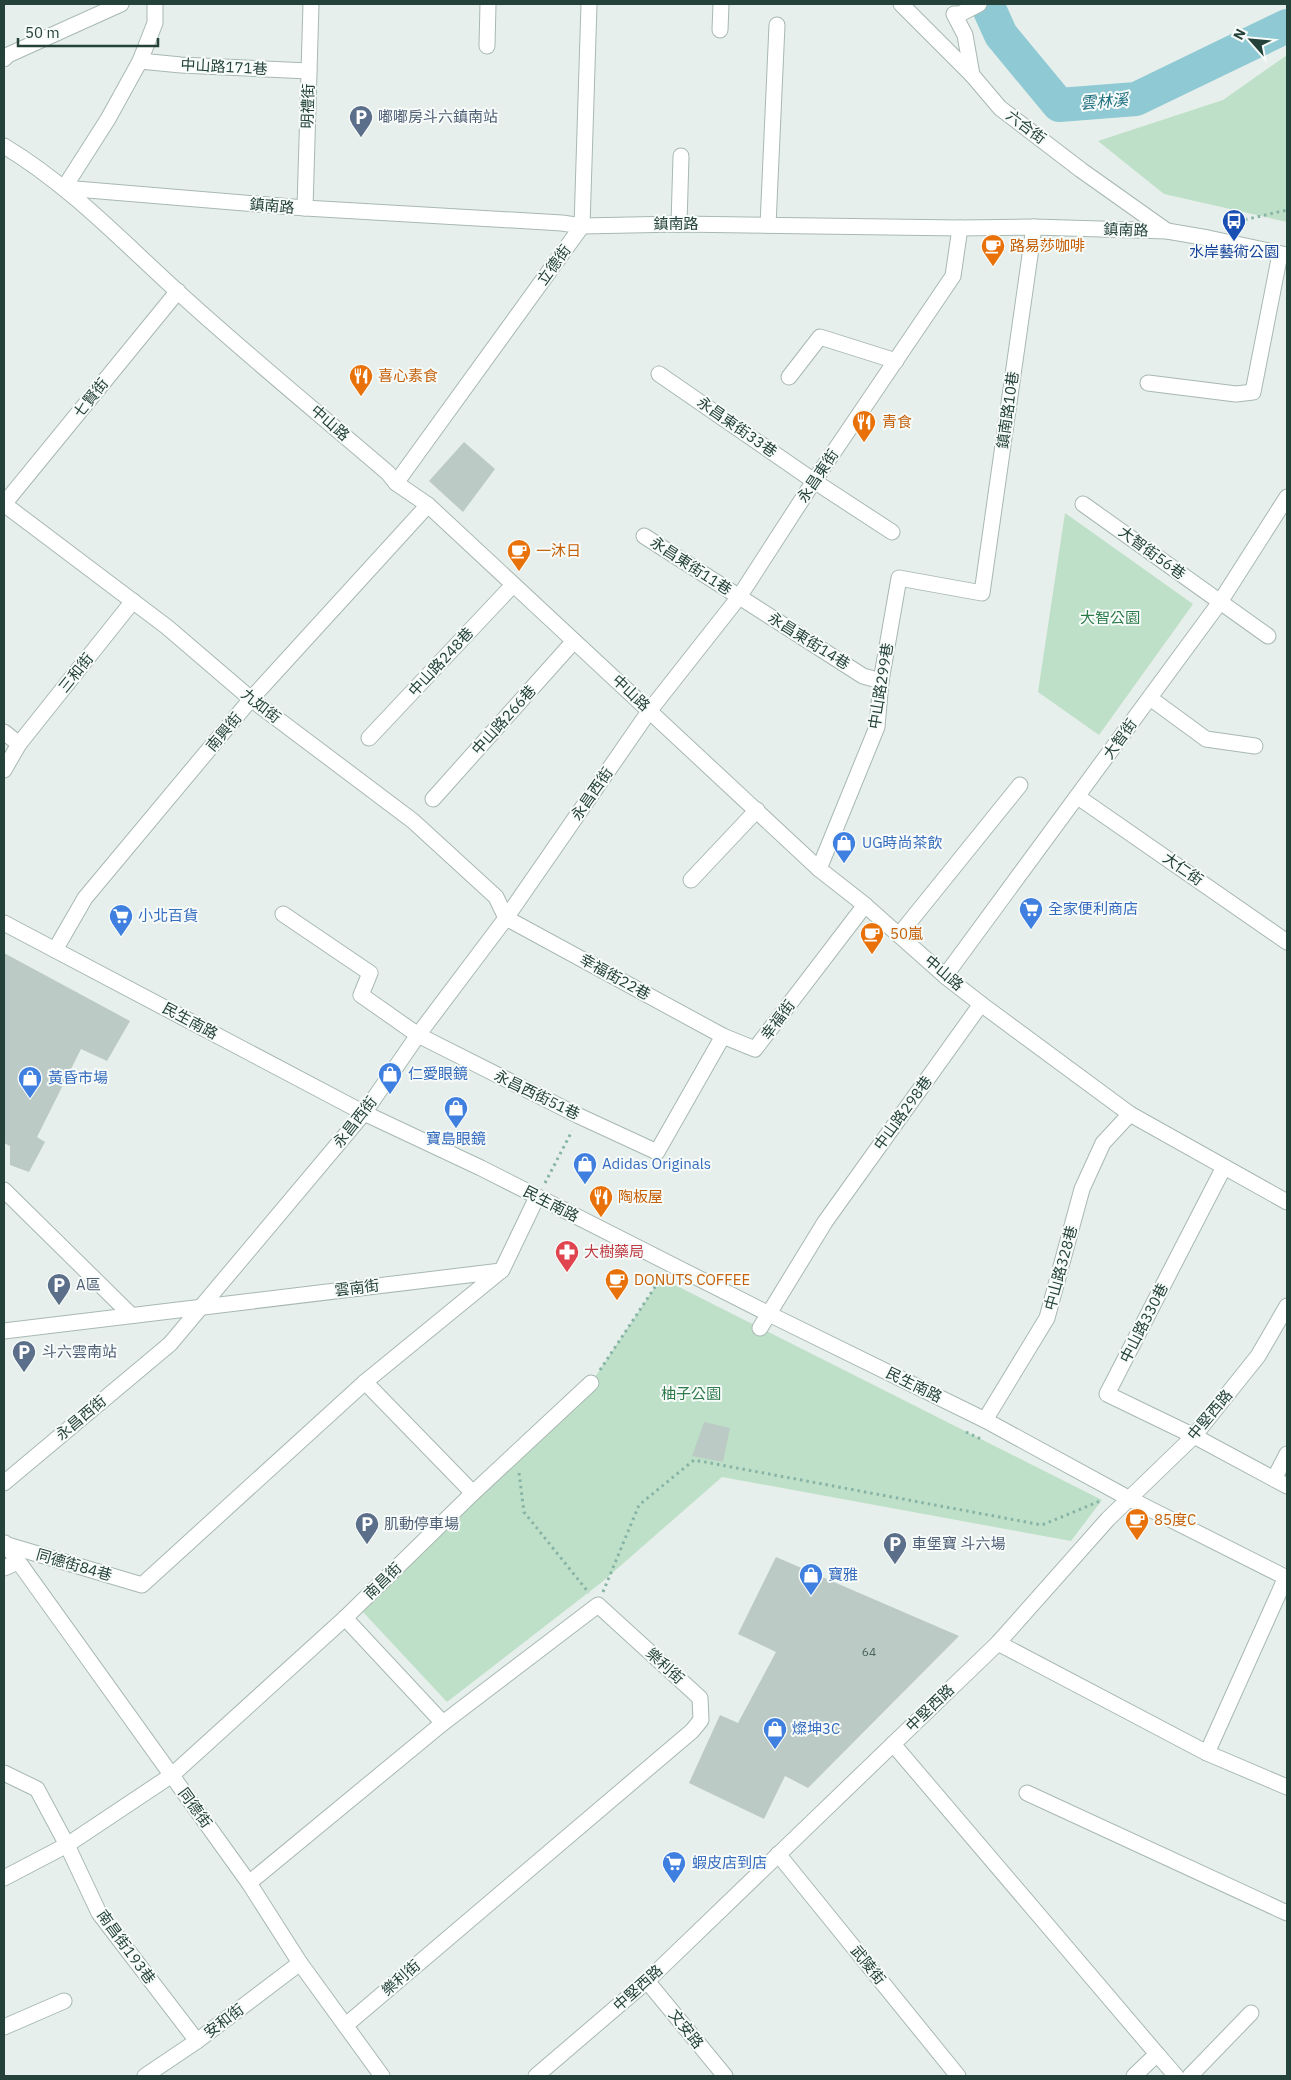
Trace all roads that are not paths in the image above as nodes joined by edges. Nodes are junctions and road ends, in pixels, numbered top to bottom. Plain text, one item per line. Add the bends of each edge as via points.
1 (120, 4) edge
2 (155, 4) edge
3 (311, 4) edge
4 (488, 4) edge
5 (588, 4) edge
6 (721, 4) edge
7 (901, 4) edge
8 (979, 4) edge
9 (954, 11) edge
10 (777, 25) dead end
11 (720, 30) dead end
12 (487, 46) dead end
13 (4, 59) edge
14 (140, 61) junction
15 (309, 71) junction
16 (972, 75) junction
17 (4, 146) edge
18 (681, 156) dead end
19 (64, 188) junction
20 (304, 208) junction
21 (679, 224) junction
22 (768, 225) junction
23 (582, 226) junction
24 (1034, 227) junction
25 (960, 228) junction
26 (1168, 231) junction
27 (1284, 254) edge
28 (178, 291) junction
29 (896, 361) junction
30 (659, 374) dead end
31 (789, 377) dead end
32 (1148, 383) dead end
33 (814, 481) junction
34 (396, 483) junction
35 (1287, 497) edge
36 (4, 504) edge
37 (1083, 504) dead end
38 (428, 505) junction
39 (892, 532) dead end
40 (644, 536) dead end
41 (513, 585) junction
42 (982, 593) joint
43 (739, 597) junction
44 (133, 601) junction
45 (1220, 602) junction
46 (1268, 636) dead end
47 (574, 641) junction
48 (881, 681) junction
49 (1150, 698) junction
50 (252, 699) junction
51 (650, 710) junction
52 (4, 732) edge
53 (369, 738) dead end
54 (19, 744) junction
55 (1255, 746) dead end
56 (4, 770) edge
57 (1020, 785) dead end
58 (1078, 797) junction
59 (433, 799) dead end
60 (757, 810) junction
61 (820, 869) junction
62 (691, 880) dead end
63 (866, 905) junction
64 (283, 914) dead end
65 (506, 918) junction
66 (4, 923) edge
67 (900, 935) junction
68 (1287, 942) edge
69 (55, 950) junction
70 (945, 976) junction
71 (981, 1004) junction
72 (418, 1035) junction
73 (724, 1036) junction
74 (364, 1113) junction
75 (1130, 1114) junction
76 (1224, 1167) junction
77 (4, 1190) edge
78 (537, 1197) junction
79 (1287, 1202) edge
80 (502, 1270) junction
81 (1287, 1306) edge
82 (203, 1307) junction
83 (769, 1314) junction
84 (131, 1316) junction
85 (760, 1328) dead end
86 (4, 1331) edge
87 (365, 1382) junction
88 (591, 1383) road end
89 (986, 1420) junction
90 (1194, 1436) junction
91 (1287, 1454) edge
92 (4, 1483) edge
93 (1281, 1483) edge
94 (473, 1493) junction
95 (1130, 1499) junction
96 (4, 1544) edge
97 (11, 1565) edge
98 (1286, 1578) edge
99 (345, 1618) junction
100 (998, 1643) junction
101 (443, 1723) junction
102 (893, 1744) junction
103 (1206, 1753) junction
104 (4, 1772) edge
105 (172, 1775) junction
106 (1287, 1788) edge
107 (1027, 1793) dead end
108 (67, 1845) junction
109 (778, 1854) junction
110 (4, 1878) edge
111 (249, 1883) junction
112 (1287, 1914) edge
113 (300, 1963) junction
114 (647, 1981) junction
115 (64, 2000) dead end
116 (1250, 2013) dead end
117 (346, 2025) junction
118 (4, 2027) edge
119 (197, 2042) junction
120 (1156, 2054) junction
121 (145, 2076) edge
122 (382, 2076) edge
123 (536, 2076) edge
124 (725, 2076) edge
125 (958, 2076) edge
126 (1134, 2076) edge
127 (1176, 2076) edge
128 (1190, 2076) edge

1 - 13 street
2 - 14 street via 155,23
3 - 15 street, 明禮街
4 - 12 street
5 - 23 street
6 - 11 street
7 - 16 street, 六合街
8 - 9 street
9 - 16 street via 965,35
10 - 22 street
14 - 15 street, 中山路171巷 via 182,66
14 - 19 street
15 - 20 street, 明禮街
16 - 26 street, 六合街 via 1000,108
17 - 19 street, 中山路
18 - 21 street
19 - 20 street, 鎮南路
19 - 28 street, 中山路
20 - 23 street, 鎮南路
21 - 22 street, 鎮南路
21 - 23 street, 鎮南路
22 - 25 street, 鎮南路
23 - 34 street, 立德街
24 - 25 street, 鎮南路
24 - 26 street, 鎮南路
24 - 42 street, 鎮南路10巷
25 - 29 street, 永昌東街 via 953,276
26 - 27 street, 鎮南路
27 - 32 street via 1253,392 1236,394
28 - 34 street, 中山路
28 - 36 street, 七賢街
29 - 31 street via 820,337
29 - 33 street, 永昌東街
30 - 33 street, 永昌東街33巷
33 - 39 street, 永昌東街33巷
33 - 43 street, 永昌東街
34 - 38 street, 中山路
35 - 45 street, 大智街
36 - 44 street, 九如街
37 - 45 street, 大智街56巷
38 - 41 street, 中山路
38 - 50 street, 南興街
40 - 43 street, 永昌東街11巷
41 - 47 street, 中山路
41 - 53 street, 中山路248巷
42 - 48 street, 中山路299巷 via 899,578
43 - 48 street, 永昌東街14巷 via 863,676
43 - 51 street, 永昌東街
44 - 50 street, 九如街
44 - 54 street, 三和街
45 - 46 street, 大智街56巷
45 - 49 street, 大智街
47 - 51 street, 中山路
47 - 59 street, 中山路266巷
48 - 61 street, 中山路299巷 via 876,727
49 - 55 street via 1206,739
49 - 58 street, 大智街
50 - 65 street, 九如街 via 412,821 496,897
50 - 69 street, 南興街 via 85,898
51 - 60 street, 中山路
51 - 65 street, 永昌西街
52 - 54 street
54 - 56 street, 三和街
57 - 67 street
58 - 68 street, 大仁街
58 - 70 street, 大智街
60 - 61 street, 中山路
60 - 62 street
61 - 63 street, 中山路
63 - 67 street, 中山路
63 - 73 street, 幸福街 via 755,1049
64 - 72 street, 永昌西街51巷 via 370,973 361,995
65 - 72 street, 永昌西街
65 - 73 street, 幸福街22巷
66 - 69 street, 民生南路
67 - 70 street, 中山路
69 - 74 street, 民生南路
70 - 71 street, 中山路
71 - 75 street, 中山路
71 - 83 street, 中山路298巷 via 824,1222
72 - 73 street, 永昌西街51巷 via 657,1152
72 - 74 street, 永昌西街
74 - 78 street, 民生南路
74 - 82 street, 永昌西街
75 - 76 street, 中山路
75 - 89 street, 中山路328巷 via 1103,1143 1082,1189 1047,1318
76 - 79 street, 中山路
76 - 90 street, 中山路330巷 via 1107,1394
77 - 84 street
78 - 80 street
78 - 83 street, 民生南路
80 - 82 street, 雲南街
80 - 87 street
81 - 90 street, 中堅西路 via 1258,1356
82 - 84 street, 雲南街
82 - 92 street, 永昌西街 via 170,1344
83 - 85 street, 中山路298巷
83 - 89 street, 民生南路
84 - 86 street, 雲南街
87 - 94 street
87 - 96 street, 同德街84巷 via 142,1585
88 - 94 street, 南昌街
89 - 95 street, 民生南路
90 - 93 street
90 - 95 street, 中堅西路
91 - 93 street
94 - 99 street, 南昌街
95 - 98 street, 民生南路
95 - 100 street, 中堅西路 via 1108,1519
96 - 97 street, 同德街
97 - 105 street, 同德街
98 - 103 street
99 - 101 street
99 - 105 street, 南昌街
100 - 102 street, 中堅西路
100 - 103 street
101 - 111 street
101 - 117 street, 樂利街 via 598,1605 700,1698 701,1720 668,1753
102 - 109 street, 中堅西路
102 - 120 street
103 - 106 street
104 - 108 street, 南昌街193巷 via 37,1789
105 - 108 street, 南昌街
105 - 111 street, 同德街
107 - 112 street
108 - 110 street, 南昌街
108 - 119 street, 南昌街193巷 via 100,1913
109 - 114 street, 中堅西路
109 - 125 street, 武陵街
111 - 113 street, 同德街
113 - 117 street, 同德街
113 - 119 street, 安和街
114 - 123 street, 中堅西路
114 - 124 street, 文安路
115 - 118 street
116 - 128 street
117 - 122 street, 同德街
119 - 121 street, 安和街
120 - 126 street
120 - 127 street

